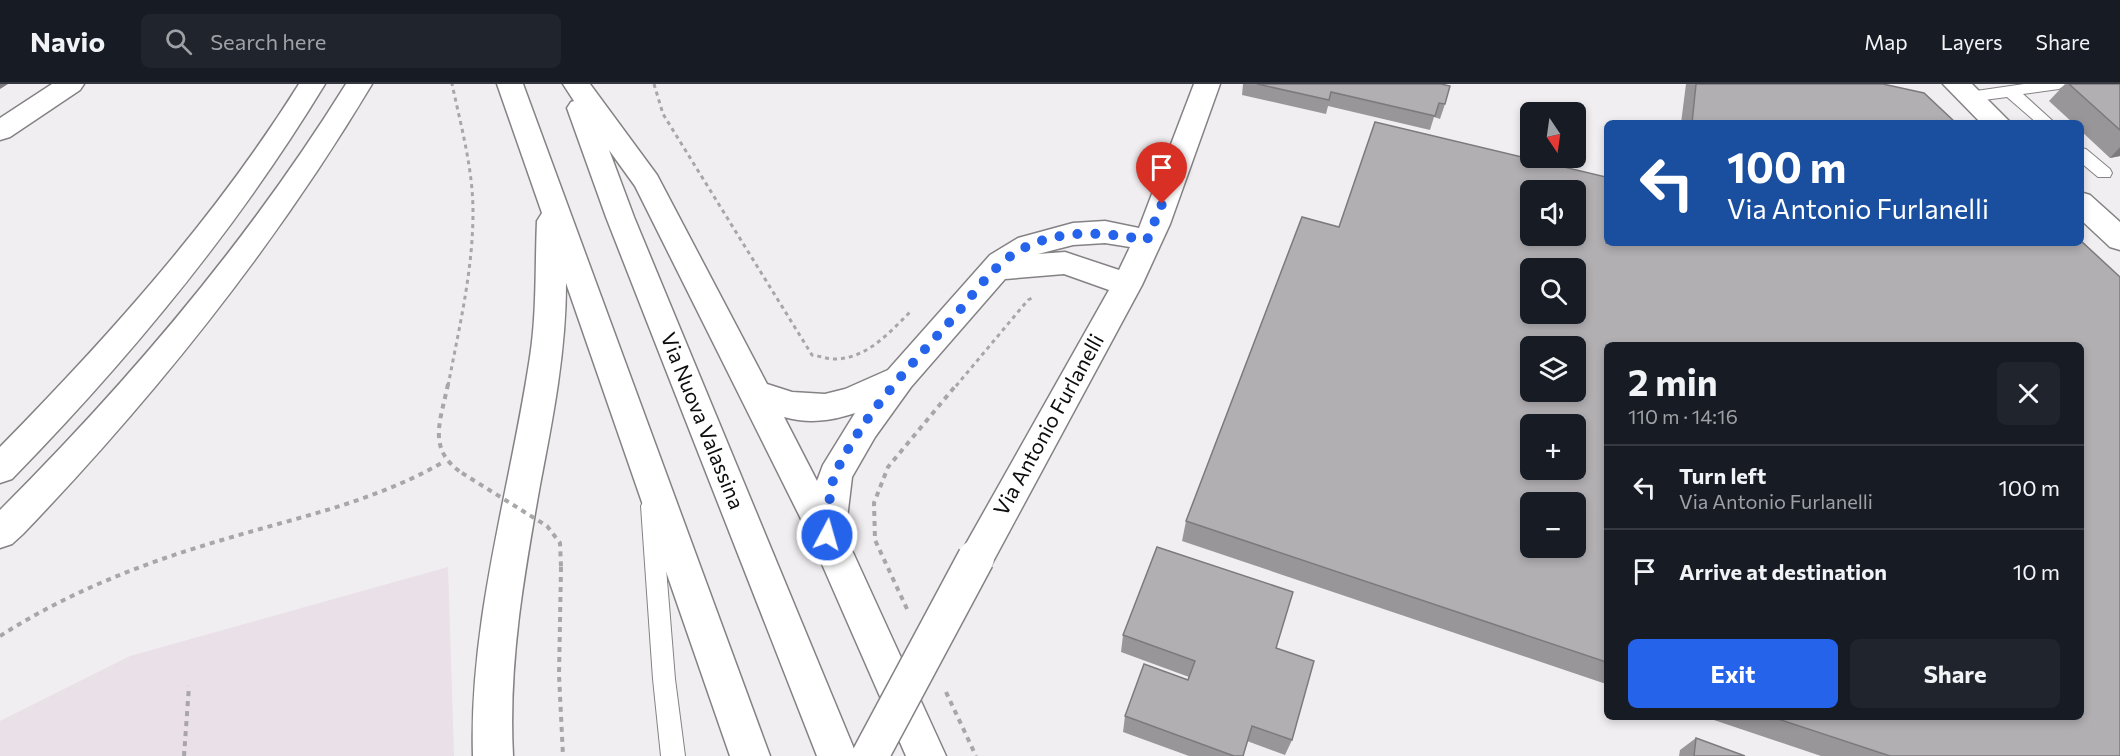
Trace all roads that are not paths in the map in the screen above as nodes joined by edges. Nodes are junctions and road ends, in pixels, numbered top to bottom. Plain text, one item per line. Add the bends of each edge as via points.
1 (71, 84) edge
2 (359, 84) edge
3 (510, 84) edge
4 (572, 84) edge
5 (576, 84) edge
6 (1207, 84) edge
7 (2059, 84) edge
8 (312, 85) edge
9 (1963, 91) edge
10 (2010, 91) junction
11 (1994, 120) edge
12 (2044, 120) edge
13 (0, 131) edge
14 (2084, 156) edge
15 (2104, 173) dead end
16 (552, 199) junction
17 (2084, 206) edge
18 (2120, 239) edge
19 (1147, 240) junction
20 (995, 270) junction
21 (1127, 285) junction
22 (900, 378) junction
23 (753, 392) junction
24 (0, 469) edge
25 (649, 474) junction
26 (0, 533) edge
27 (827, 535) junction
28 (493, 756) edge
29 (673, 756) edge
30 (750, 756) edge
31 (837, 756) edge
32 (870, 756) edge
33 (926, 756) edge

1 - 13 main road
2 - 26 main road via 315,159 195,318 113,413
3 - 16 main road
4 - 31 main road, Via Nuova Valassina via 620,217
5 - 23 main road via 647,182
6 - 19 main road, Via Antonio Furlanelli
7 - 10 lane
8 - 24 main road via 273,148 196,250 119,343
9 - 10 lane
9 - 11 main road
10 - 12 lane
14 - 15 lane
16 - 25 main road
16 - 28 main road via 547,357 505,585 492,688
17 - 18 main road
19 - 20 main road via 1104,232 1056,237 1015,253
19 - 21 main road, Via Antonio Furlanelli
20 - 21 main road via 1065,263
20 - 22 main road
21 - 32 main road, Via Antonio Furlanelli, bridge
22 - 23 main road via 837,407 812,409 780,404
22 - 27 main road via 862,427 835,475
23 - 27 main road
25 - 29 lane
25 - 30 main road
27 - 33 main road

